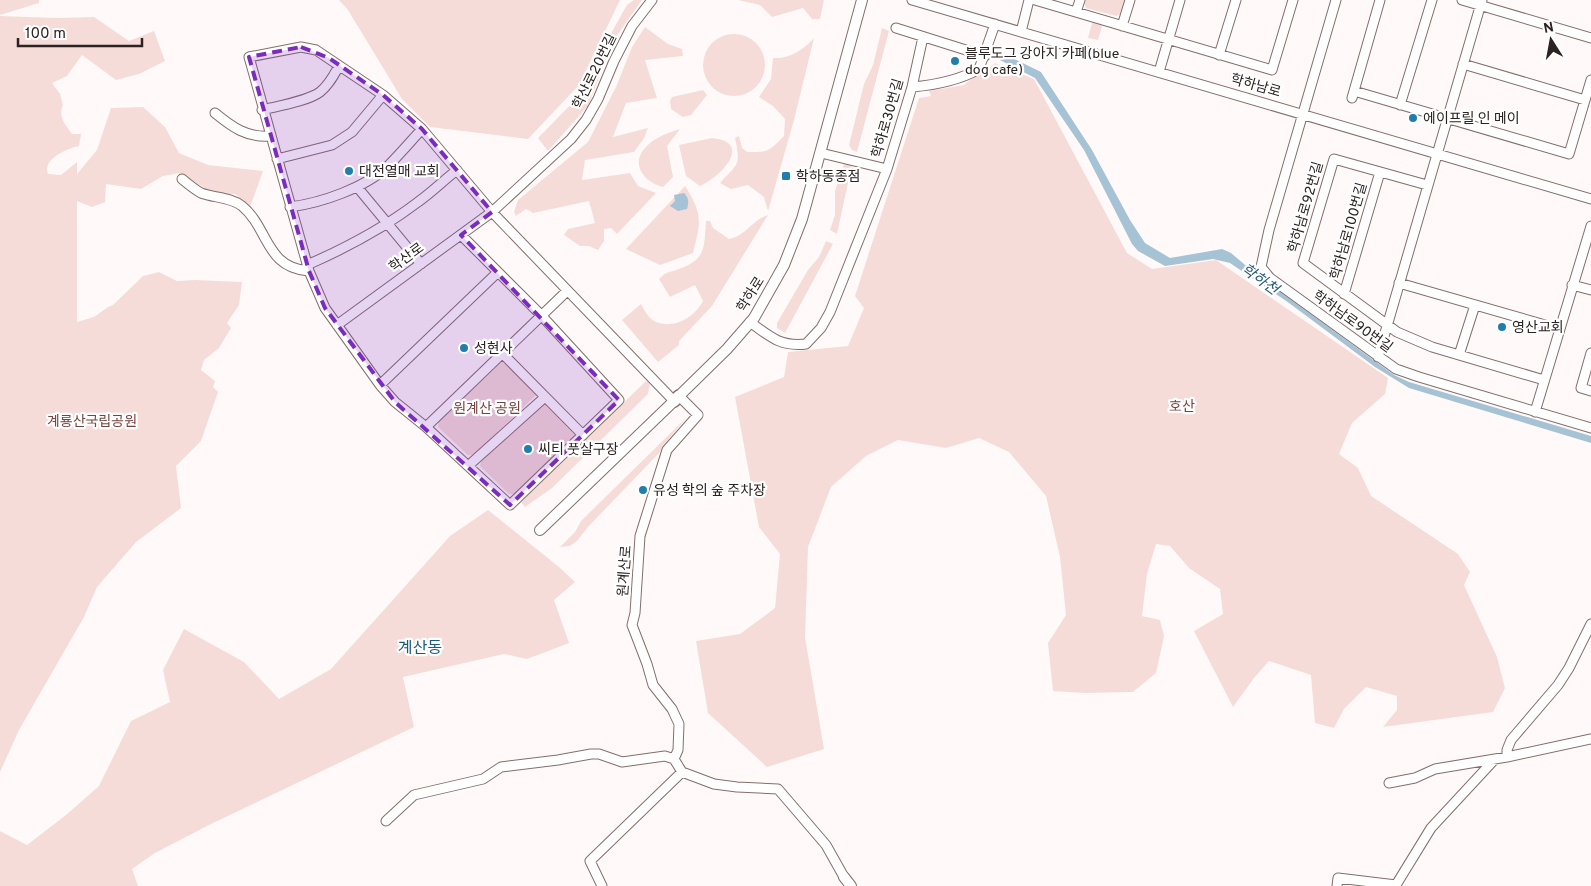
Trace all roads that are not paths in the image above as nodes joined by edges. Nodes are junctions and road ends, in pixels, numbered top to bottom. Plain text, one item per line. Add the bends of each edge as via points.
1 (652, 0) edge
2 (862, 0) edge
3 (912, 0) edge
4 (1029, 0) edge
5 (1035, 0) edge
6 (1080, 0) edge
7 (1130, 0) edge
8 (1180, 0) edge
9 (1236, 0) edge
10 (1293, 0) edge
11 (1336, 0) edge
12 (1380, 0) edge
13 (1432, 0) edge
14 (1462, 0) edge
15 (1481, 3) edge
16 (1076, 12) junction
17 (995, 24) junction
18 (1122, 26) junction
19 (896, 28) dead end
20 (1020, 32) junction
21 (923, 37) junction
22 (1591, 38) edge
23 (1168, 40) junction
24 (1219, 54) junction
25 (984, 56) junction
26 (1463, 64) junction
27 (339, 66) junction
28 (1159, 72) junction
29 (1591, 80) edge
30 (912, 87) junction
31 (383, 95) junction
32 (1585, 100) junction
33 (1400, 105) junction
34 (262, 110) junction
35 (215, 113) dead end
36 (1303, 114) junction
37 (1447, 118) junction
38 (422, 129) junction
39 (270, 136) junction
40 (821, 153) junction
41 (1436, 153) junction
42 (277, 159) junction
43 (887, 169) junction
44 (457, 170) junction
45 (1380, 172) junction
46 (182, 179) dead end
47 (1427, 185) junction
48 (358, 188) junction
49 (1591, 199) edge
50 (290, 207) junction
51 (492, 212) junction
52 (387, 223) junction
53 (1590, 232) edge
54 (461, 234) junction
55 (421, 264) junction
56 (308, 268) junction
57 (498, 272) junction
58 (1399, 283) junction
59 (1572, 285) junction
60 (1591, 290) edge
61 (567, 291) junction
62 (1344, 294) junction
63 (1475, 305) junction
64 (541, 316) junction
65 (750, 322) junction
66 (1387, 325) junction
67 (337, 326) junction
68 (1560, 329) junction
69 (502, 353) junction
70 (1591, 353) edge
71 (1459, 355) junction
72 (1378, 357) junction
73 (1544, 380) junction
74 (380, 385) junction
75 (1591, 391) edge
76 (545, 397) junction
77 (676, 399) junction
78 (1535, 412) junction
79 (426, 427) junction
80 (1591, 428) edge
81 (583, 435) junction
82 (468, 466) junction
83 (540, 530) dead end
84 (1591, 624) edge
85 (1591, 739) edge
86 (1507, 757) junction
87 (674, 759) junction
88 (1495, 759) junction
89 (682, 772) junction
90 (1389, 783) dead end
91 (386, 821) dead end
92 (844, 877) joint
93 (602, 886) edge
94 (851, 886) edge
95 (1337, 886) edge

1 - 51 street, 학산로20번길 via 632,26 586,120
2 - 40 street, 학하로
3 - 17 street, 학하남로
4 - 20 street
5 - 16 street
6 - 16 street
7 - 18 street
8 - 23 street
9 - 24 street
10 - 24 street via 1272,70
11 - 36 street
12 - 33 street via 1353,95
13 - 33 street
14 - 15 street
15 - 22 street
15 - 26 street
16 - 18 street
17 - 20 street, 학하남로
17 - 25 street
18 - 23 street
19 - 21 street
20 - 28 street, 학하남로
21 - 25 street
21 - 30 street, 학하로30번길
23 - 24 street
23 - 28 street
25 - 30 street via 979,69 971,74 942,83
26 - 32 street
26 - 37 street
27 - 31 street
27 - 34 street via 320,93
27 - 34 street via 316,50 301,47 249,57
28 - 36 street, 학하남로
29 - 32 street
30 - 43 street, 학하로30번길
31 - 38 street
31 - 42 street via 352,132 332,145
32 - 37 street via 1569,154
33 - 37 street
34 - 39 street
35 - 39 street via 242,132
36 - 41 street, 학하남로
36 - 72 street, 학하남로90번길 via 1268,230 1261,267 1270,278
37 - 41 street
38 - 44 street
38 - 48 street via 387,167
39 - 42 street
40 - 43 street
40 - 65 street, 학하로 via 802,219 784,265
41 - 47 street
41 - 49 street, 학하남로
42 - 50 street
43 - 65 street, 학하로30번길 via 830,312 813,338 806,344 787,345
44 - 51 street
44 - 52 street
45 - 47 street, 학하남로100번길
45 - 62 street, 학하남로100번길
45 - 62 street, 학하남로92번길 via 1334,159 1303,263
46 - 56 street via 202,193 242,206 256,220 268,245 279,258 290,268
47 - 58 street
48 - 50 street
48 - 52 street
50 - 56 street
51 - 54 street, 학산로
51 - 61 street
52 - 55 street
52 - 56 street
53 - 59 street
54 - 55 street, 학산로
54 - 57 street
55 - 67 street, 학산로
56 - 67 street via 325,308
57 - 64 street
57 - 74 street
58 - 63 street
58 - 66 street
59 - 60 street
59 - 68 street
61 - 64 street
61 - 77 street
62 - 66 street, 학하남로100번길
63 - 68 street
63 - 71 street
64 - 69 street
64 - 81 street via 620,400
65 - 77 street, 학하로
66 - 71 street, 학하남로100번길 via 1432,347
66 - 72 street
67 - 74 street
68 - 73 street
69 - 76 street
69 - 79 street
70 - 75 street via 1581,388
71 - 73 street, 학하남로100번길
72 - 78 street, 학하남로90번길 via 1402,372
73 - 78 street
74 - 79 street
76 - 81 street
76 - 82 street
77 - 83 street, 학하로
77 - 87 street, 원계산로 via 698,415 667,450 640,536 632,625 653,685 679,724 678,750
78 - 80 street, 학하남로90번길
79 - 82 street via 440,447
81 - 82 street via 510,504
84 - 86 street via 1558,686 1511,740
85 - 86 street
86 - 88 street
87 - 89 street
87 - 91 street via 665,756 622,762 591,754 501,768 483,779 414,795
88 - 90 street via 1435,769 1415,778
88 - 95 street via 1431,828 1396,884 1338,878
89 - 92 street via 714,784 778,789 826,845
89 - 93 street via 590,862
92 - 94 street

